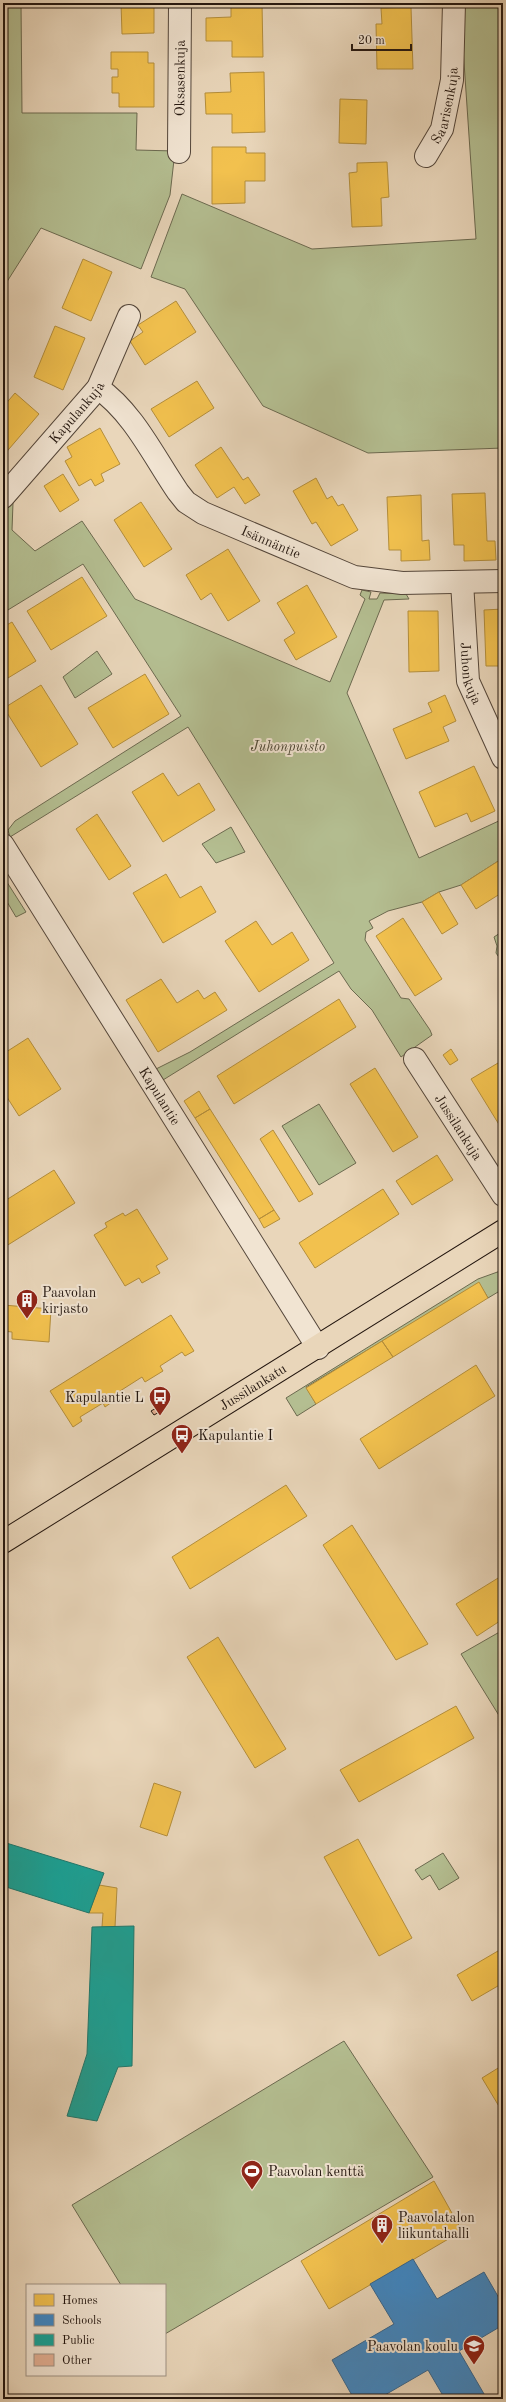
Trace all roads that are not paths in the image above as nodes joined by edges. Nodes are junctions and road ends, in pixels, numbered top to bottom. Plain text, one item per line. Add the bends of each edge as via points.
1 (180, 3) edge
2 (454, 3) edge
3 (179, 152) dead end
4 (426, 156) dead end
5 (129, 316) dead end
6 (98, 388) junction
7 (3, 497) edge
8 (503, 581) edge
9 (462, 582) junction
10 (503, 758) edge
11 (3, 844) edge
12 (415, 1059) dead end
13 (503, 1196) edge
14 (503, 1232) edge
15 (318, 1348) junction
16 (3, 1542) edge

1 - 3 street, Oksasenkuja
2 - 4 street, Saarisenkuja via 452,80 442,129
5 - 6 street, Kapulankuja
6 - 7 street, Kapulankuja
6 - 9 street, Isännäntie via 114,399 126,413 186,502 203,513 354,577 402,583
8 - 9 street, Isännäntie
9 - 10 street, Juhonkuja via 468,681
11 - 15 street, Kapulantie
12 - 13 street, Jussilankuja
14 - 15 main road, Jussilankatu
15 - 16 main road, Jussilankatu

